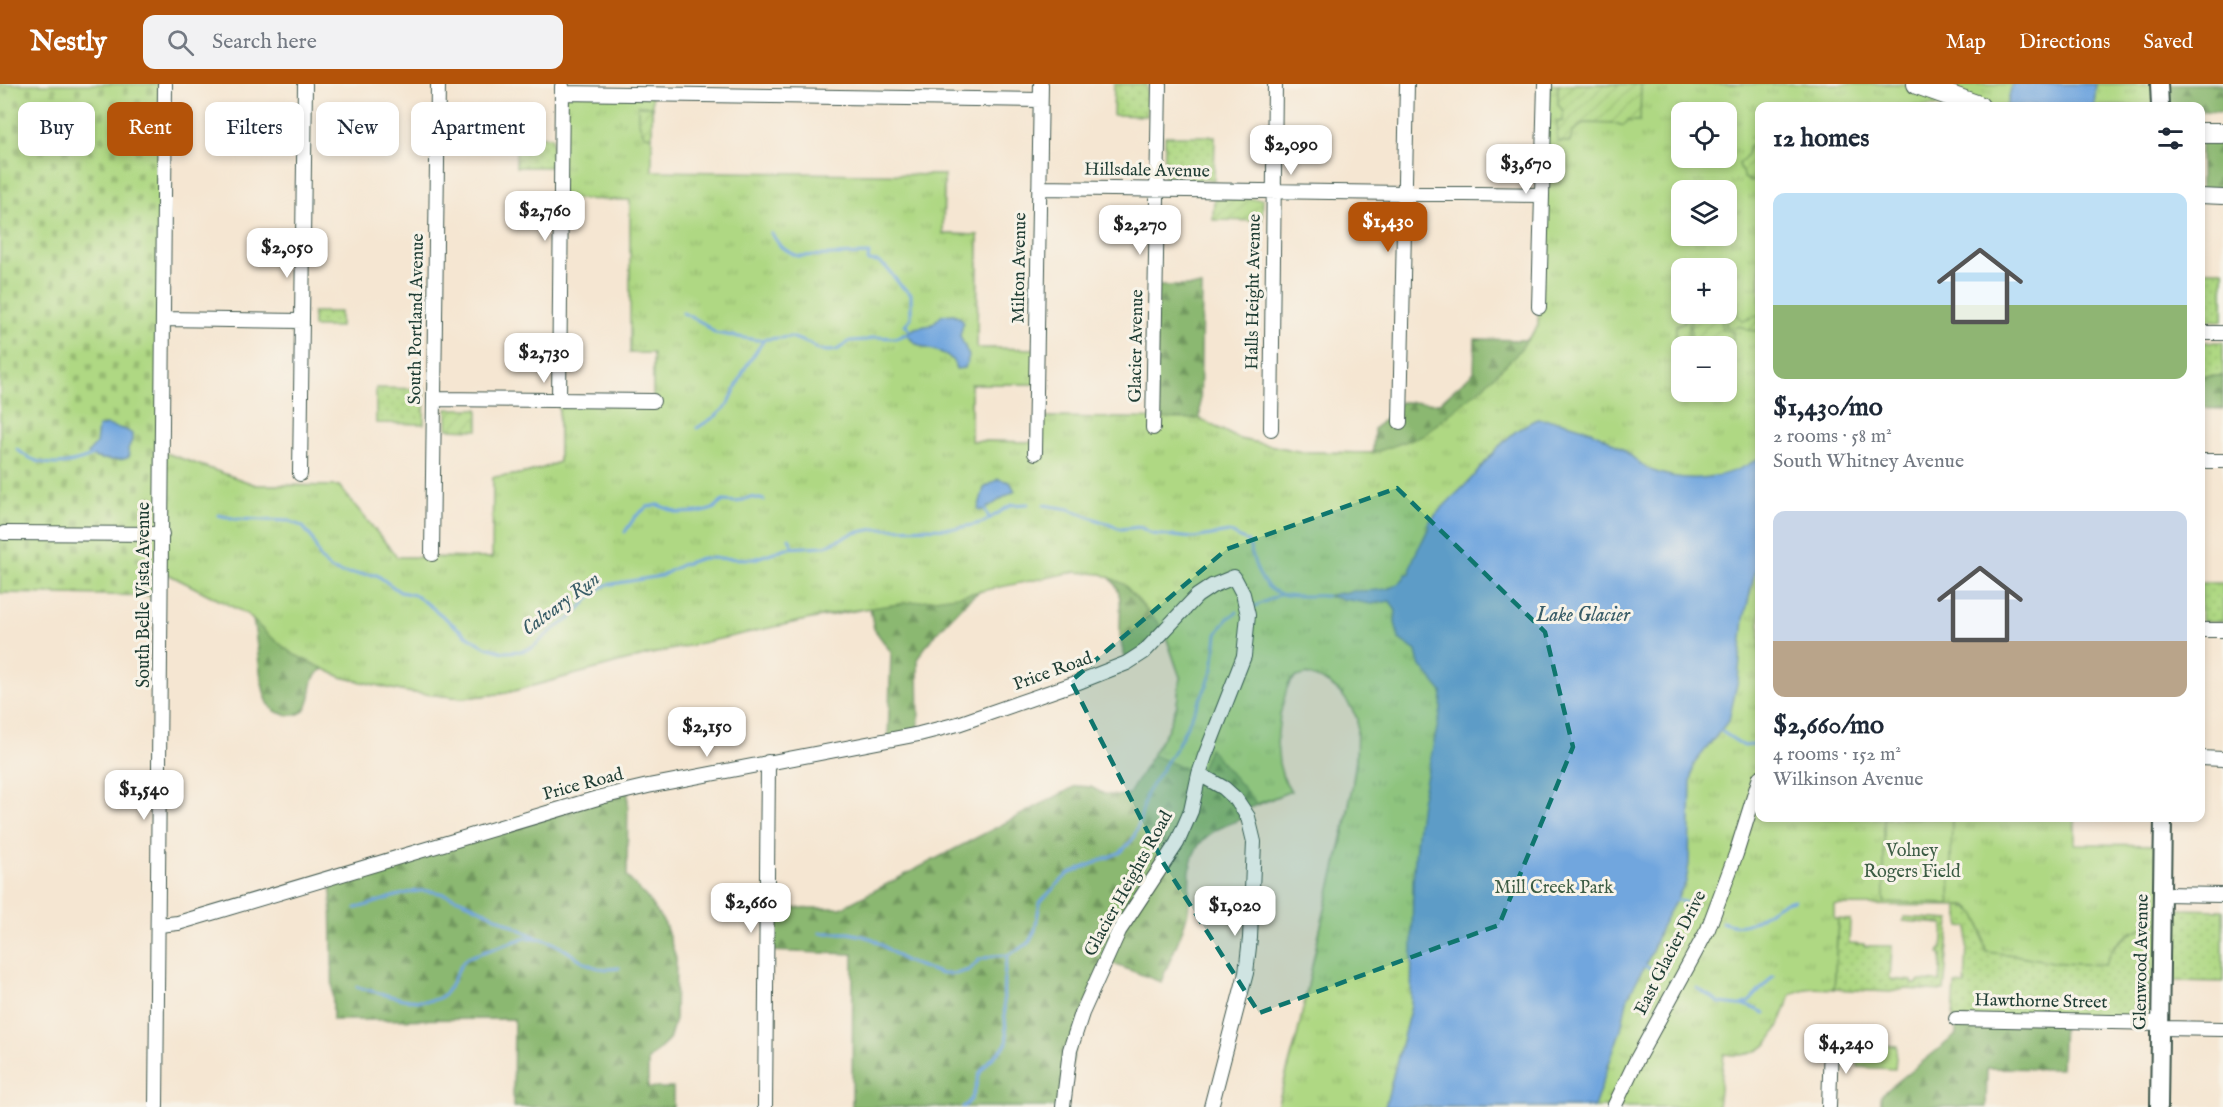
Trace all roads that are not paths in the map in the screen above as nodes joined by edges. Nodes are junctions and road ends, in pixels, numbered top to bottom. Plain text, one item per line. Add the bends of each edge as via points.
1 (165, 84) edge
2 (305, 84) edge
3 (438, 84) edge
4 (1041, 84) edge
5 (1159, 84) edge
6 (1275, 84) edge
7 (1407, 84) edge
8 (1545, 84) edge
9 (1917, 84) edge
10 (562, 88) edge
11 (687, 89) edge
12 (812, 90) edge
13 (926, 91) edge
14 (1040, 99) junction
15 (1968, 102) edge
16 (2205, 133) edge
17 (2223, 133) edge
18 (1039, 188) junction
19 (1157, 189) junction
20 (1274, 191) junction
21 (1405, 193) junction
22 (1542, 195) junction
23 (2205, 196) edge
24 (2223, 197) edge
25 (1539, 307) dead end
26 (164, 319) junction
27 (302, 321) junction
28 (2205, 333) edge
29 (2223, 333) edge
30 (434, 399) junction
31 (559, 400) junction
32 (653, 401) dead end
33 (1400, 422) dead end
34 (1153, 428) dead end
35 (1270, 429) dead end
36 (1035, 453) dead end
37 (2205, 461) edge
38 (2223, 461) edge
39 (300, 474) dead end
40 (4, 534) dead end
41 (162, 534) junction
42 (432, 554) dead end
43 (1234, 577) joint
44 (2205, 630) edge
45 (2223, 630) edge
46 (2205, 758) edge
47 (2223, 759) edge
48 (768, 762) junction
49 (1199, 774) junction
50 (1755, 793) edge
51 (2163, 822) edge
52 (2162, 894) junction
53 (2223, 896) edge
54 (159, 925) junction
55 (1956, 1019) dead end
56 (2161, 1025) junction
57 (2223, 1029) edge
58 (1831, 1041) dead end
59 (156, 1107) edge
60 (765, 1107) edge
61 (1063, 1107) edge
62 (1211, 1107) edge
63 (1614, 1107) edge
64 (1829, 1107) edge
65 (2159, 1107) edge

1 - 26 street, South Belle Vista Avenue
2 - 27 street
3 - 30 street, South Portland Avenue
4 - 14 street, Milton Avenue
5 - 19 street, Glacier Avenue
6 - 20 street, Halls Height Avenue
7 - 21 street
8 - 22 street
9 - 15 highway
10 - 11 street
10 - 31 street
11 - 12 street
12 - 13 street
13 - 14 street
14 - 18 street, Milton Avenue
16 - 17 highway
18 - 19 street, Hillsdale Avenue
18 - 36 street, Milton Avenue
19 - 20 street, Hillsdale Avenue
19 - 34 street, Glacier Avenue
20 - 21 street, Hillsdale Avenue
20 - 35 street, Halls Height Avenue
21 - 22 street, Hillsdale Avenue
21 - 33 street
22 - 25 street
23 - 24 street
26 - 27 street
26 - 41 street, South Belle Vista Avenue
27 - 39 street
28 - 29 street
30 - 31 street
30 - 42 street, South Portland Avenue
31 - 32 street
37 - 38 street
40 - 41 street
41 - 54 street, South Belle Vista Avenue
43 - 48 street, Price Road via 1197,596 1144,652 1127,663 958,724
43 - 49 street, Glacier Heights Road via 1248,615 1246,651
44 - 45 street
46 - 47 street
48 - 54 street, Price Road via 601,798 178,923
48 - 60 street
49 - 61 street, Glacier Heights Road via 1177,843 1119,931 1082,1013 1070,1050
49 - 62 street via 1236,799 1248,817 1254,842 1246,973
50 - 63 street, East Glacier Drive via 1708,928
51 - 52 main road, Glenwood Avenue
52 - 53 street
52 - 56 main road, Glenwood Avenue
54 - 59 street, South Belle Vista Avenue
55 - 56 street, Hawthorne Street
56 - 57 street, Hawthorne Street
56 - 65 main road, Glenwood Avenue
58 - 64 street

